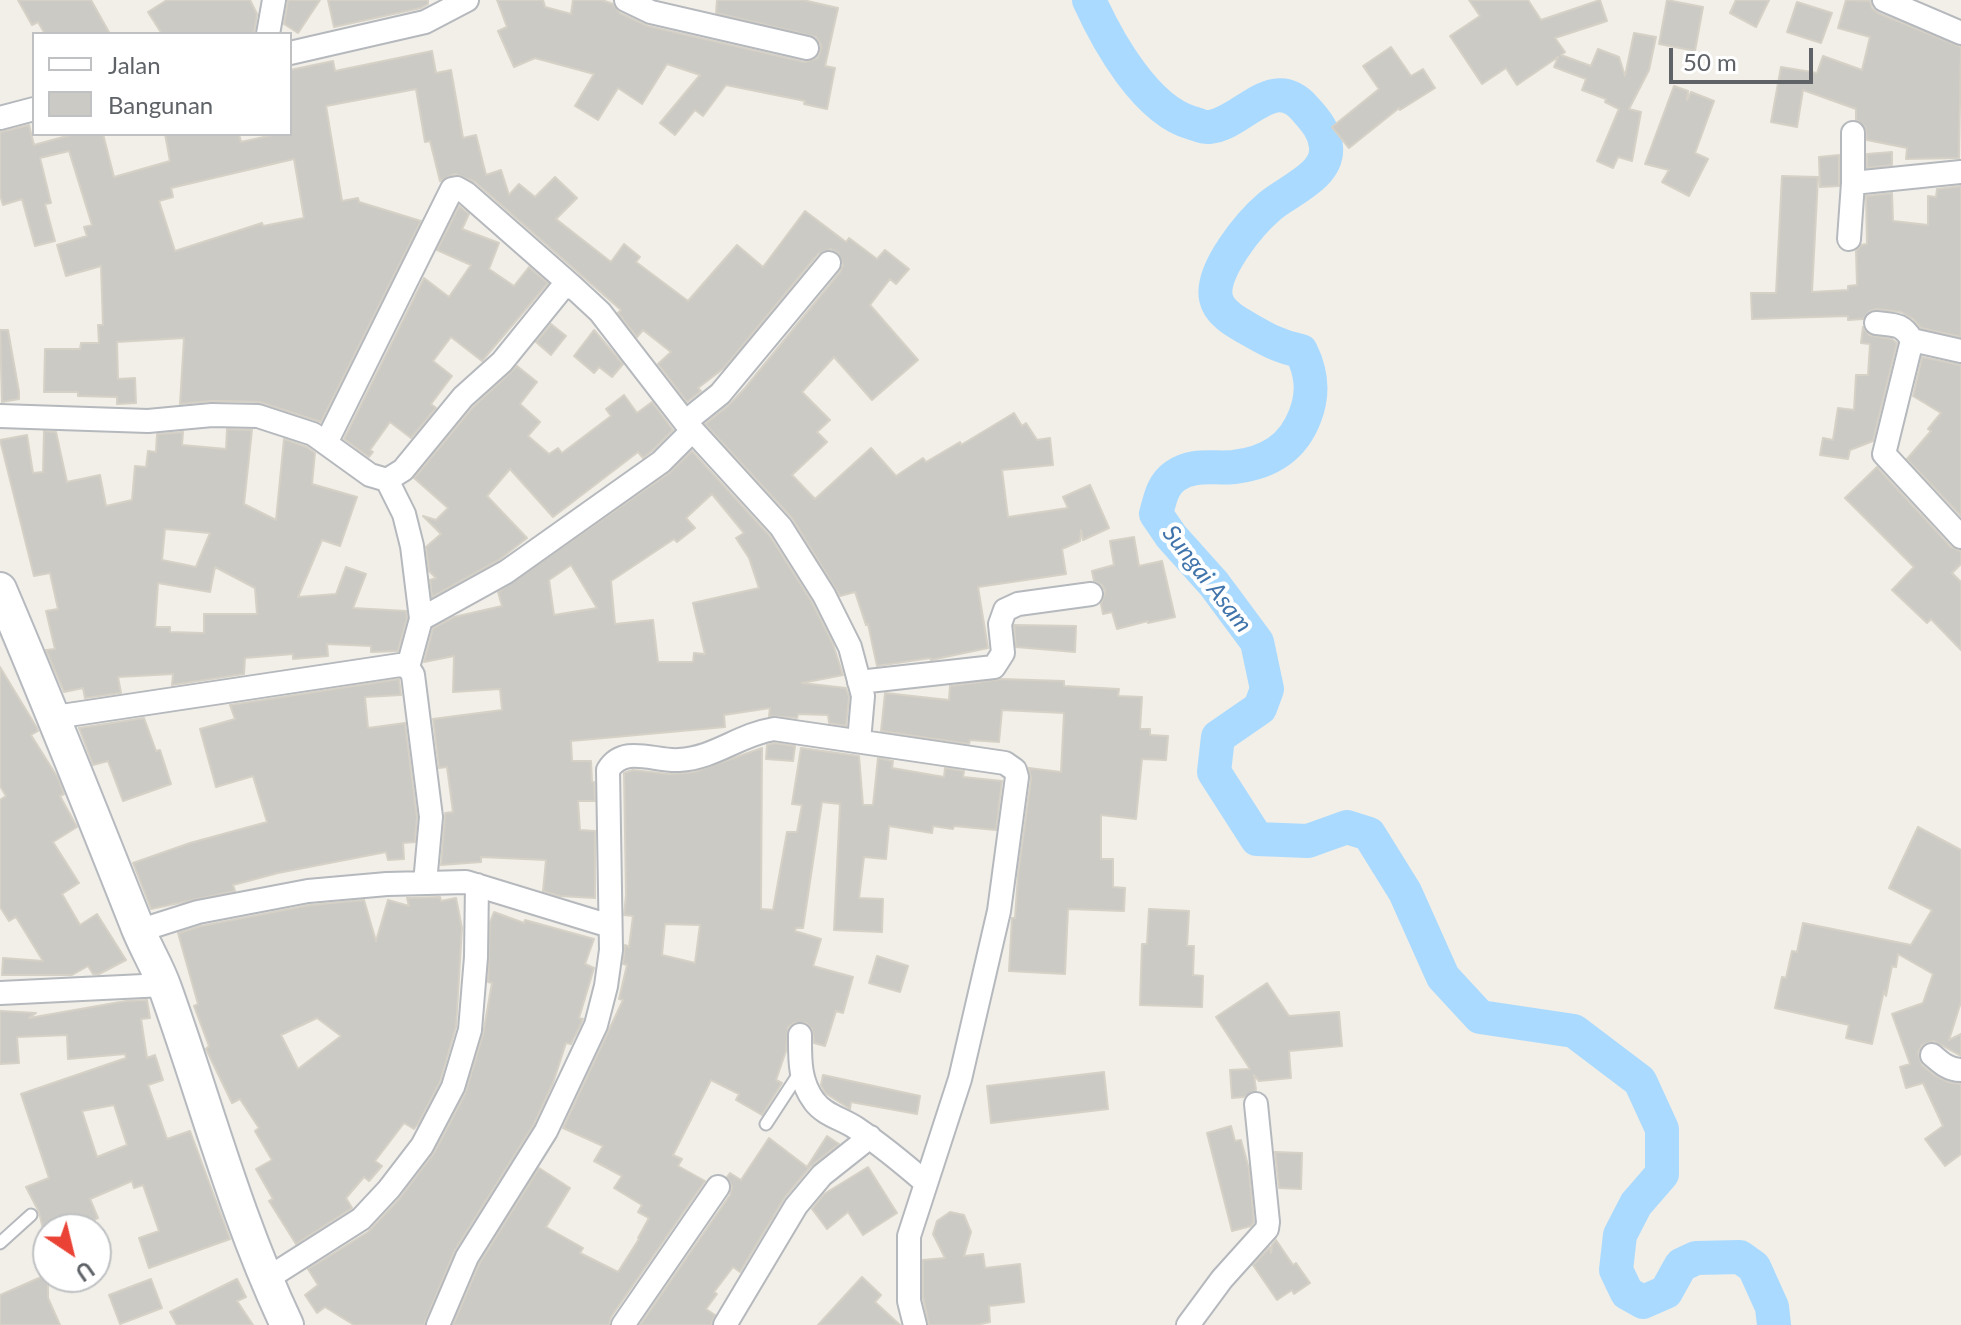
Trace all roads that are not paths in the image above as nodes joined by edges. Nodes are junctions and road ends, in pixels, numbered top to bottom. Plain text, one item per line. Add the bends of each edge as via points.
1 (274, 0) edge
2 (467, 0) edge
3 (626, 0) edge
4 (1884, 0) edge
5 (268, 32) edge
6 (1961, 33) edge
7 (807, 48) dead end
8 (292, 53) edge
9 (0, 94) edge
10 (32, 110) edge
11 (3, 118) edge
12 (1853, 133) dead end
13 (1961, 172) edge
14 (1853, 183) junction
15 (1849, 239) dead end
16 (829, 263) dead end
17 (573, 287) junction
18 (1876, 323) dead end
19 (1912, 340) junction
20 (1961, 351) edge
21 (0, 416) edge
22 (688, 426) junction
23 (326, 443) junction
24 (387, 480) junction
25 (1961, 537) edge
26 (0, 589) edge
27 (1091, 594) dead end
28 (421, 619) junction
29 (408, 667) junction
30 (859, 682) junction
31 (55, 717) junction
32 (859, 741) junction
33 (425, 883) junction
34 (477, 885) junction
35 (610, 926) junction
36 (138, 931) junction
37 (164, 985) junction
38 (0, 993) edge
39 (800, 1035) dead end
40 (1932, 1055) dead end
41 (1961, 1070) edge
42 (800, 1071) junction
43 (1256, 1104) dead end
44 (766, 1124) dead end
45 (870, 1137) junction
46 (926, 1183) junction
47 (718, 1187) dead end
48 (31, 1215) dead end
49 (0, 1243) edge
50 (265, 1280) junction
51 (287, 1325) edge
52 (438, 1325) edge
53 (623, 1325) edge
54 (725, 1325) edge
55 (915, 1325) edge
56 (1188, 1325) edge

1 - 5 street
2 - 8 street via 425,22
3 - 7 street via 651,12
4 - 6 street
9 - 11 street
10 - 11 street
12 - 14 street
13 - 14 street
14 - 15 street
16 - 22 street
17 - 22 street via 600,312
17 - 23 street via 466,193 452,189
17 - 24 street via 562,288 502,362 463,397 403,470
18 - 19 street via 1899,326
19 - 20 street
19 - 25 street via 1884,454
21 - 23 street via 148,421 258,416
22 - 28 street via 661,462 506,572
22 - 30 street via 781,527 824,595 850,647
23 - 24 street via 370,475
24 - 28 street via 412,546
26 - 31 street
27 - 30 street via 1005,610 1000,624 1003,653 994,667
28 - 29 street
29 - 31 street
29 - 33 street via 431,817
30 - 32 street
31 - 36 street
32 - 35 street via 774,729 752,733 709,755 677,760 621,757 608,770
32 - 46 street via 1005,763 1017,777 999,911 960,1079
33 - 34 street
33 - 36 street via 308,891 198,912
34 - 35 street
34 - 50 street via 470,1030 441,1111 414,1157 361,1219
35 - 52 street via 606,986 596,1025 546,1131 467,1257
36 - 37 street
37 - 38 street
37 - 50 street
39 - 42 street
40 - 41 street
42 - 44 lane
42 - 45 street via 823,1111
43 - 56 street via 1267,1229
45 - 46 street
45 - 54 street via 822,1175 796,1206
46 - 55 street via 909,1236 909,1301
47 - 53 street
48 - 49 lane
50 - 51 street

